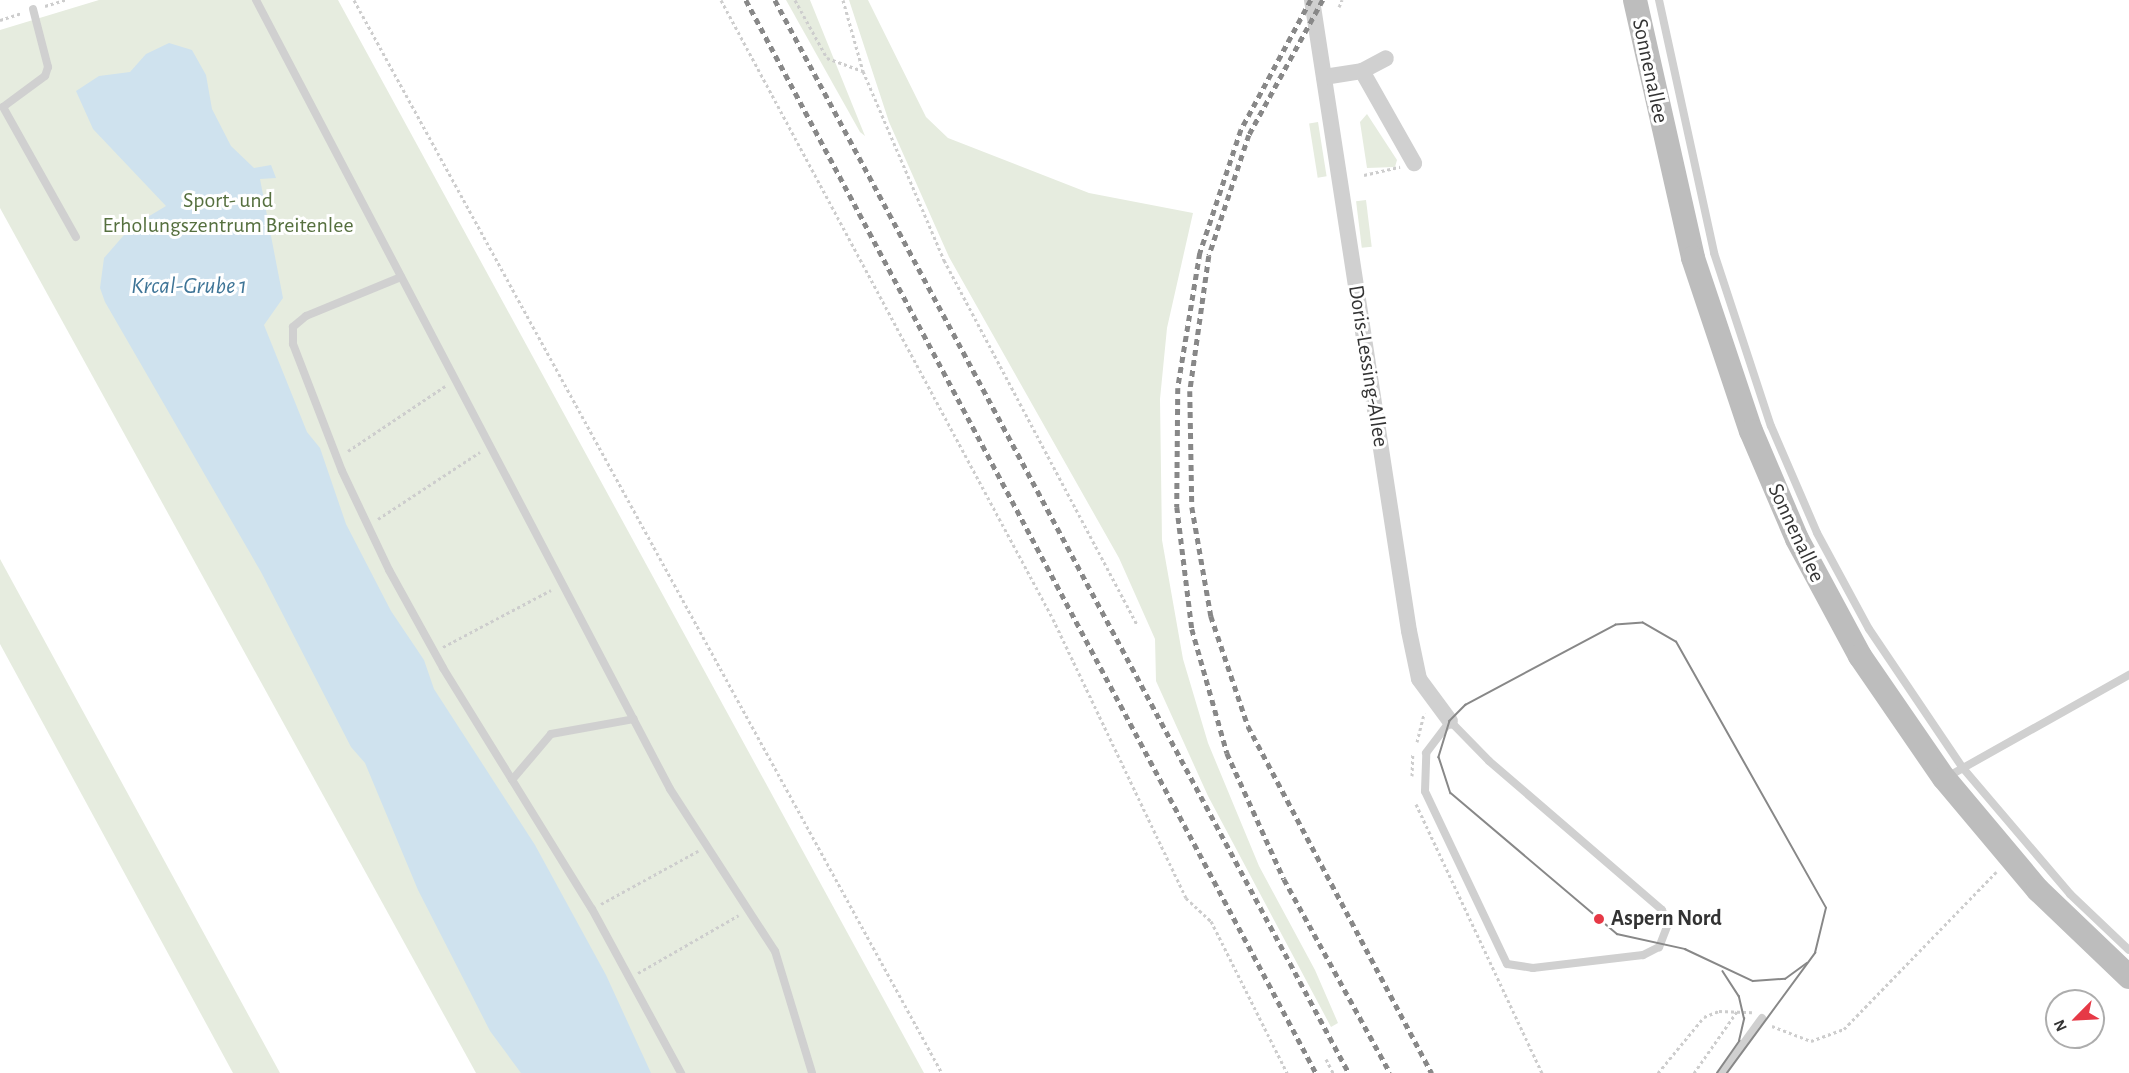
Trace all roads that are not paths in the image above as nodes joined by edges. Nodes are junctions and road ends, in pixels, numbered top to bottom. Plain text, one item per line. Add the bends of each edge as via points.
1 (256, 0) edge
2 (1312, 0) edge
3 (1635, 0) edge
4 (1659, 0) edge
5 (33, 9) dead end
6 (1386, 58) dead end
7 (1362, 71) junction
8 (1324, 77) junction
9 (1409, 164) road end
10 (75, 237) dead end
11 (401, 277) junction
12 (2129, 675) edge
13 (634, 719) junction
14 (1450, 721) junction
15 (1953, 773) junction
16 (512, 780) junction
17 (2129, 950) edge
18 (2129, 977) edge
19 (1762, 1018) dead end
20 (681, 1073) edge
21 (812, 1073) edge
22 (1722, 1073) edge

1 - 11 lane
2 - 8 street, Doris-Lessing-Allee
3 - 15 street, Sonnenallee via 1693,258 1751,431 1830,602
4 - 15 lane via 1714,254 1771,426 1817,533
5 - 10 lane via 48,67 40,80 3,107
6 - 7 street
7 - 8 street
7 - 9 street
8 - 14 street, Doris-Lessing-Allee via 1409,631 1419,679
11 - 13 lane via 566,582
11 - 16 lane via 306,316 293,327 293,344 367,526 434,652
12 - 15 lane
13 - 16 lane via 551,734
13 - 21 lane via 705,847 783,969
14 - 14 lane via 1426,753 1425,791 1507,964 1533,968 1643,955 1659,947 1668,924 1662,910 1489,761
15 - 17 lane
15 - 18 street, Sonnenallee via 2038,890
16 - 20 lane via 592,909
19 - 22 lane

